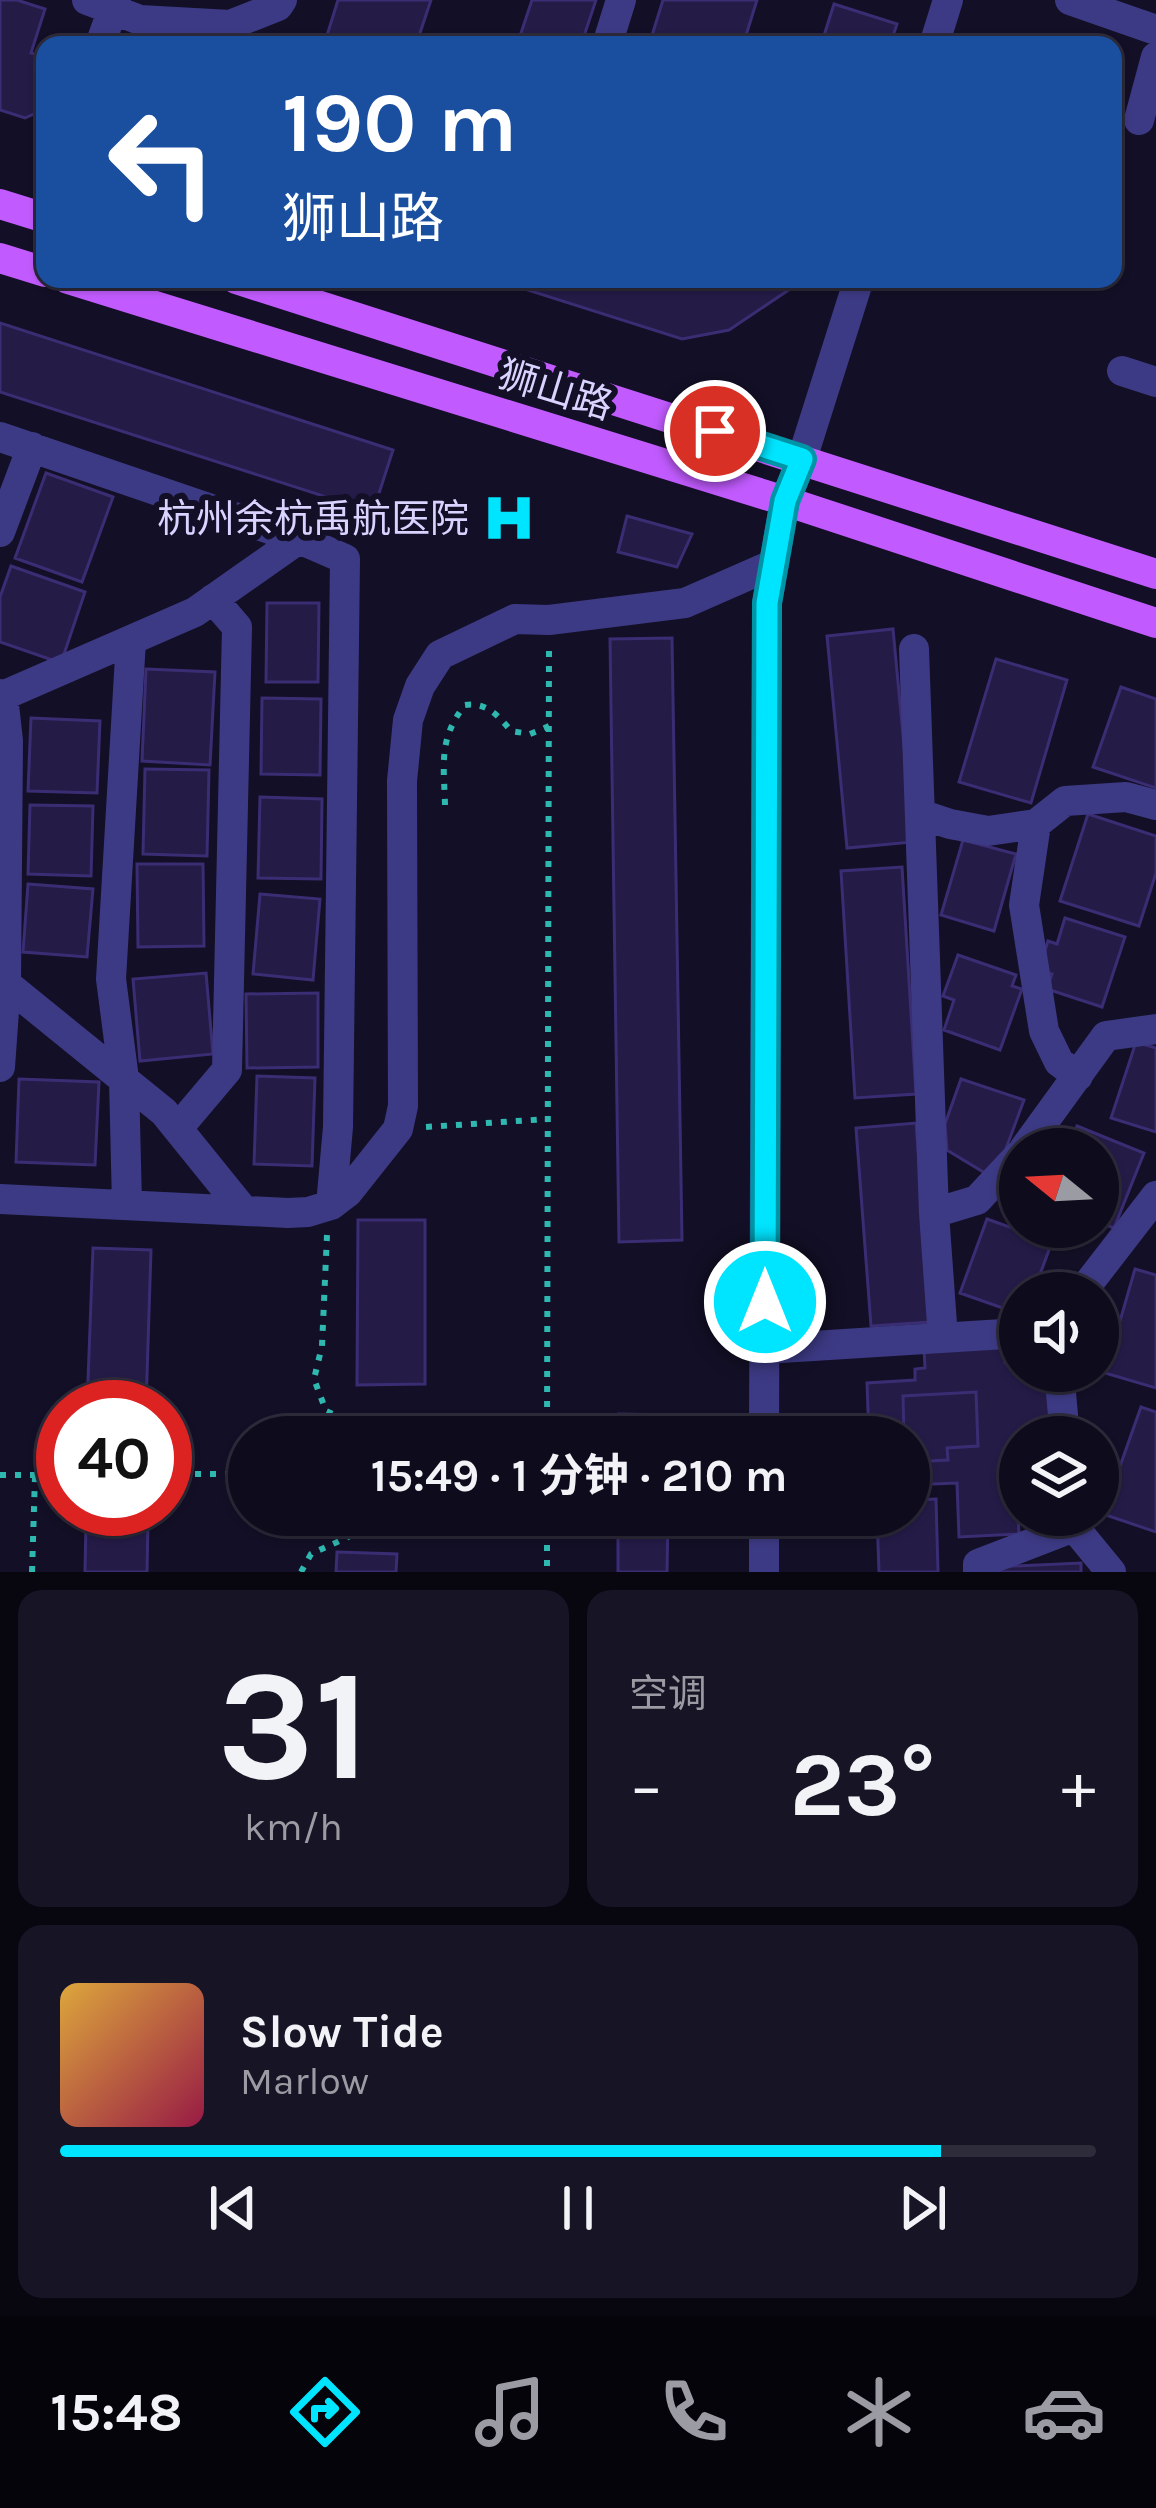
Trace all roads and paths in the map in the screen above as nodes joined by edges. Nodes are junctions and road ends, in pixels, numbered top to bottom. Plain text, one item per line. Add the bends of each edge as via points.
1 (282, 0) edge
2 (622, 0) edge
3 (948, 0) edge
4 (1070, 0) edge
5 (106, 3) edge
6 (1156, 29) edge
7 (101, 36) edge
8 (610, 36) edge
9 (937, 36) edge
10 (1156, 57) edge
11 (1139, 120) dead end
12 (0, 204) edge
13 (36, 210) edge
14 (0, 258) edge
15 (36, 269) edge
16 (97, 288) edge
17 (264, 288) edge
18 (856, 288) edge
19 (1122, 371) dead end
20 (1156, 382) edge
21 (0, 437) edge
22 (32, 448) junction
23 (802, 459) junction
24 (785, 501) junction
25 (0, 532) edge
26 (299, 539) junction
27 (774, 564) junction
28 (1156, 574) edge
29 (213, 599) junction
30 (549, 620) junction
31 (1156, 623) edge
32 (131, 640) junction
33 (914, 649) dead end
34 (1, 696) edge
35 (549, 726) junction
36 (445, 805) dead end
37 (1156, 805) edge
38 (920, 814) junction
39 (1036, 824) junction
40 (3, 981) edge
41 (1156, 1029) edge
42 (0, 1066) edge
43 (1078, 1076) junction
44 (124, 1079) junction
45 (548, 1119) junction
46 (178, 1128) junction
47 (1039, 1128) edge
48 (398, 1129) junction
49 (999, 1177) edge
50 (1156, 1196) edge
51 (0, 1199) edge
52 (127, 1205) junction
53 (332, 1205) junction
54 (244, 1211) junction
55 (934, 1213) junction
56 (1097, 1272) edge
57 (999, 1334) edge
58 (943, 1338) junction
59 (765, 1349) junction
60 (337, 1416) edge
61 (547, 1416) edge
62 (764, 1416) edge
63 (192, 1474) edge
64 (228, 1474) edge
65 (0, 1475) edge
66 (34, 1476) joint
67 (350, 1536) edge
68 (547, 1536) edge
69 (764, 1536) edge
70 (1040, 1536) edge
71 (1084, 1536) edge
72 (32, 1572) edge
73 (301, 1572) edge
74 (547, 1572) edge
75 (764, 1572) edge
76 (978, 1572) edge
77 (1111, 1572) edge

1 - 5 street via 230,25 140,20
2 - 8 street
3 - 9 street
4 - 6 street
5 - 7 street
10 - 11 street
12 - 13 main road
14 - 15 main road
16 - 24 main road, 狮山路
17 - 23 main road, 狮山路
18 - 23 street
19 - 20 street
21 - 22 street
22 - 25 street
22 - 26 street
23 - 24 street
23 - 28 main road, 狮山路
24 - 27 street
24 - 31 main road, 狮山路
26 - 29 street
26 - 53 street via 345,559
27 - 30 street via 685,603
27 - 59 street via 766,626
29 - 32 street
29 - 46 street via 237,627 226,1070
30 - 35 path
30 - 48 street via 515,619 440,655 408,720
32 - 34 street
32 - 44 street via 111,979
33 - 38 street
34 - 40 street via 8,741
35 - 36 path via 511,731 496,713 464,705 449,725
35 - 45 path
37 - 39 street via 1126,797 1065,801
38 - 39 street via 988,831
38 - 55 street
39 - 43 street via 1024,905 1044,1031 1059,1062
40 - 42 street
40 - 44 street
41 - 43 street via 1106,1036
43 - 47 street
44 - 46 street
44 - 52 street
45 - 48 path
45 - 61 path
46 - 54 street
48 - 53 street
49 - 55 street via 977,1201
50 - 56 street
51 - 52 street
52 - 54 street
53 - 54 street
53 - 60 path via 314,1379 326,1411
55 - 58 street
57 - 58 street
58 - 59 street
59 - 62 street
63 - 64 path
65 - 66 path
66 - 72 path
67 - 73 path via 311,1554
68 - 74 path
69 - 75 street
70 - 76 street via 978,1564
71 - 77 street

